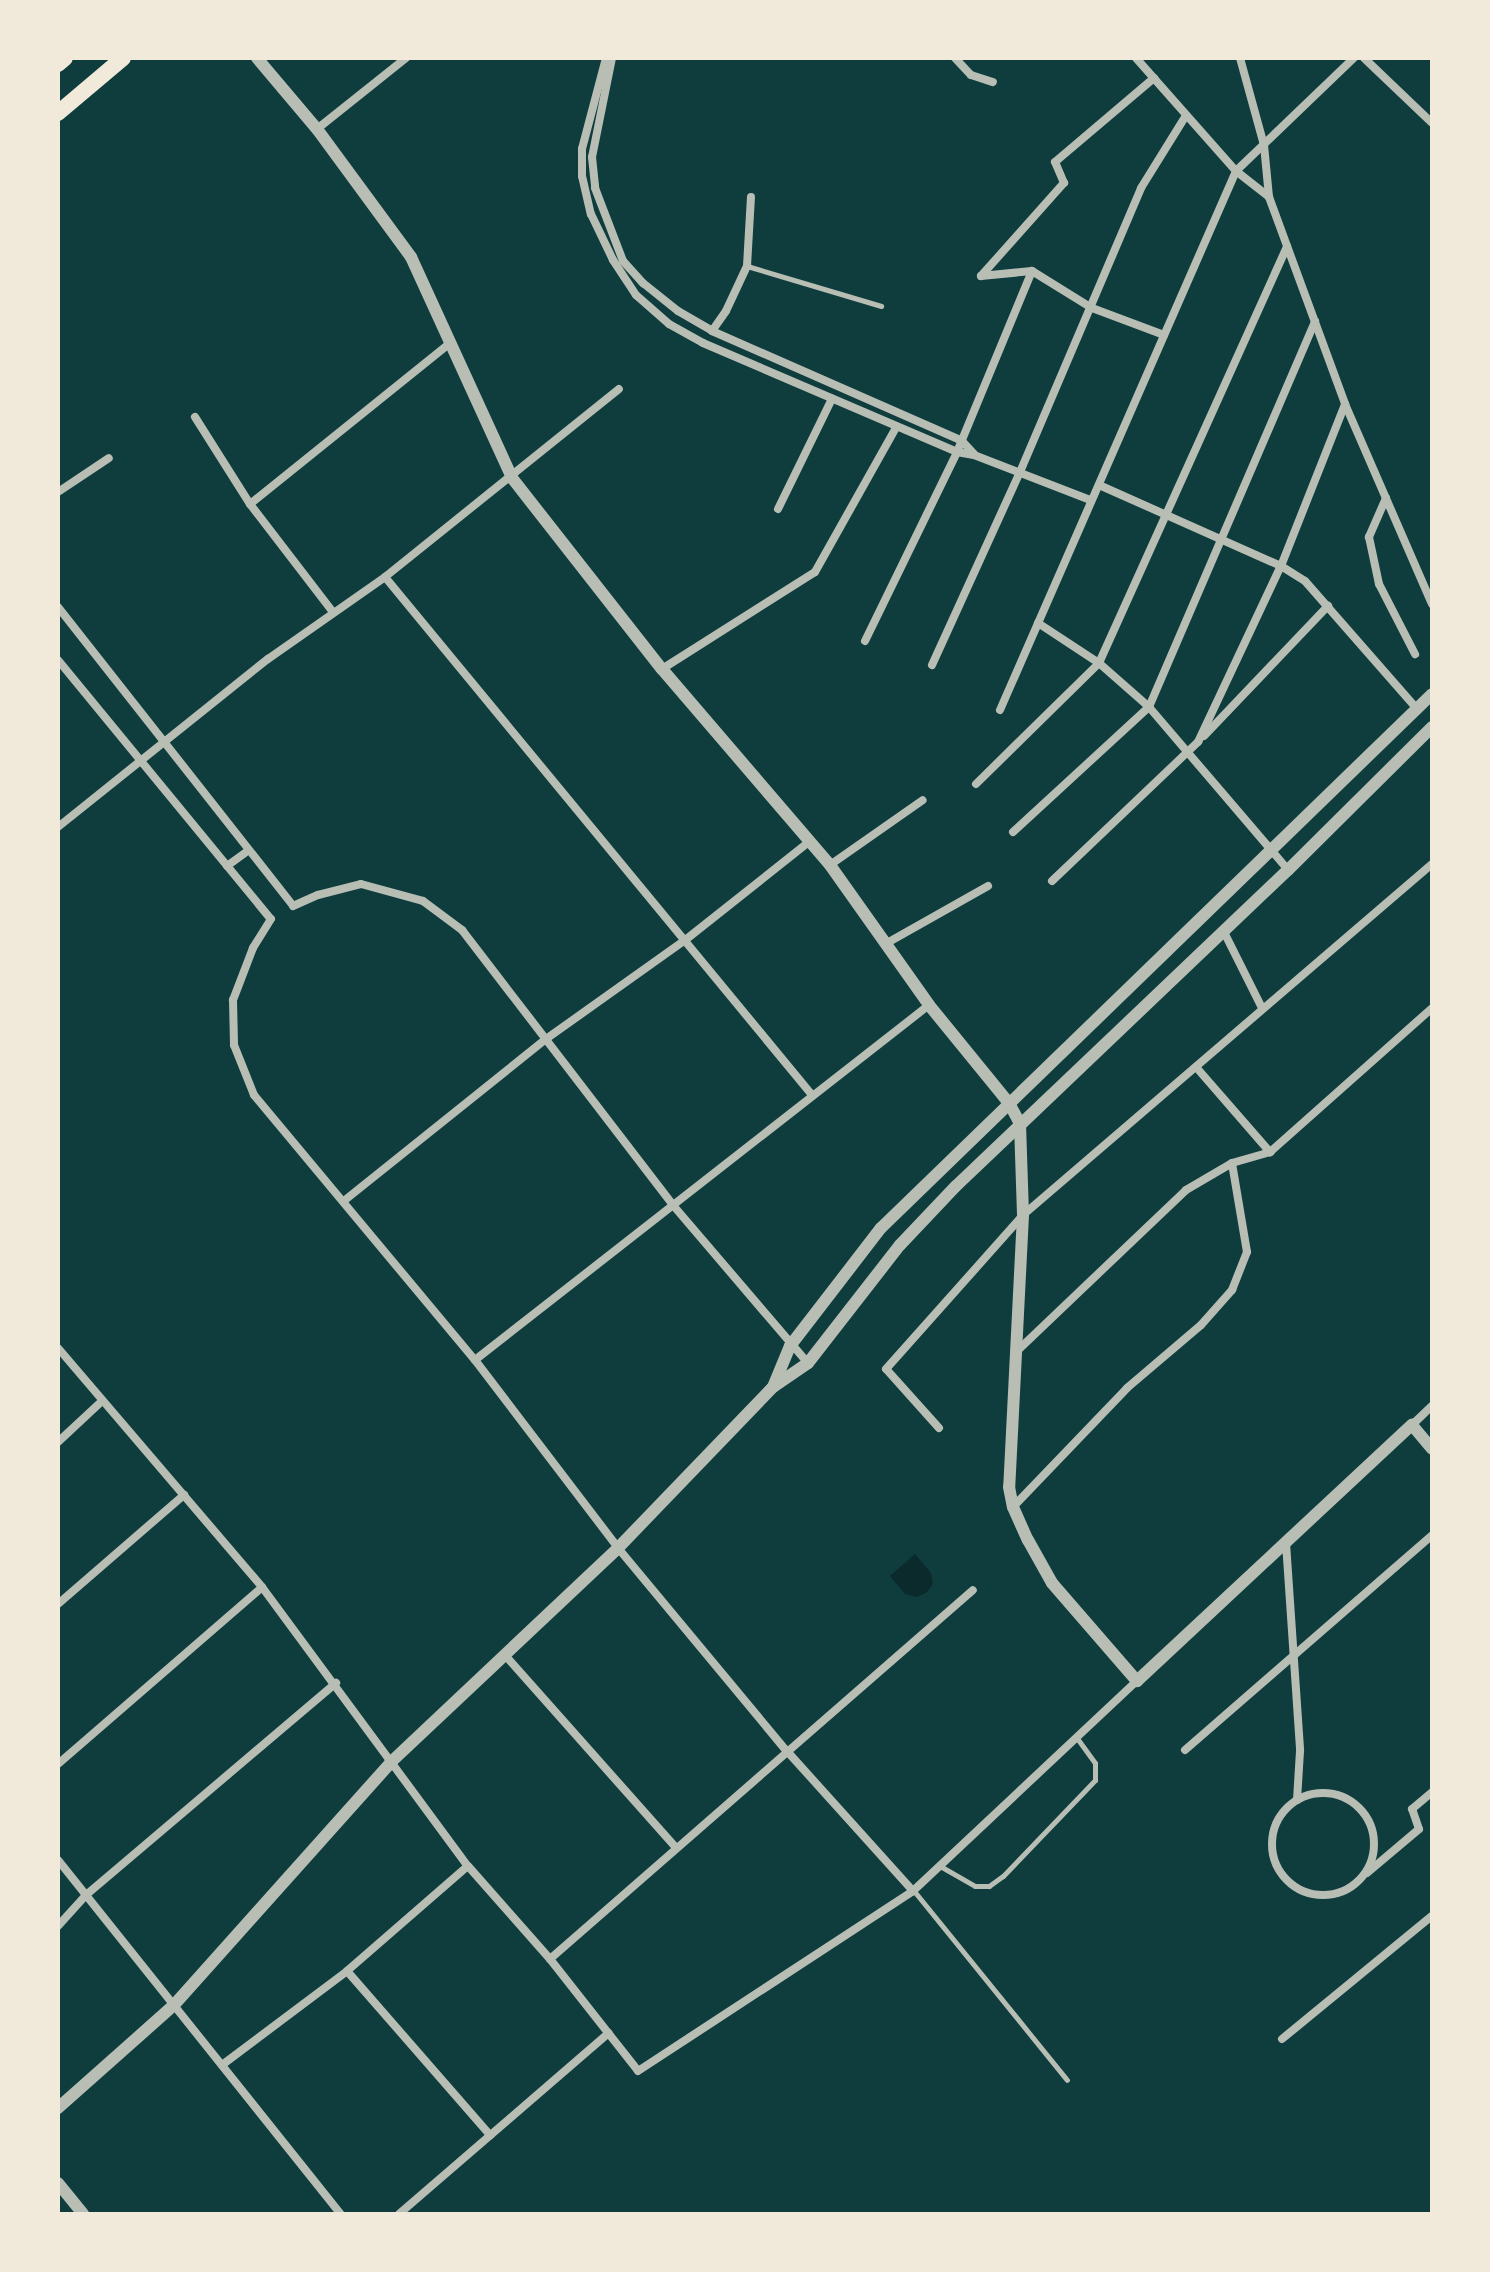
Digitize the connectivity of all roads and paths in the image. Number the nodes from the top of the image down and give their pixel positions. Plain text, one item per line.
1 (65, 58) edge
2 (123, 58) edge
3 (257, 58) edge
4 (406, 58) edge
5 (610, 58) edge
6 (955, 58) edge
7 (1136, 58) edge
8 (1240, 58) edge
9 (1354, 58) edge
10 (1364, 58) edge
11 (58, 64) edge
12 (1154, 78) junction
13 (993, 82) dead end
14 (58, 113) edge
15 (1185, 117) junction
16 (1432, 123) edge
17 (317, 129) junction
18 (1264, 145) junction
19 (1236, 171) junction
20 (751, 197) dead end
21 (1269, 197) junction
22 (1287, 247) junction
23 (747, 266) junction
24 (1032, 271) junction
25 (881, 306) dead end
26 (1092, 308) junction
27 (1315, 321) junction
28 (712, 331) junction
29 (1164, 335) junction
30 (450, 343) junction
31 (619, 389) dead end
32 (832, 399) junction
33 (1345, 404) junction
34 (195, 417) dead end
35 (897, 426) junction
36 (962, 441) junction
37 (957, 452) junction
38 (974, 455) junction
39 (109, 458) dead end
40 (1020, 472) junction
41 (512, 478) junction
42 (1099, 485) junction
43 (58, 492) edge
44 (1386, 498) junction
45 (1090, 500) junction
46 (250, 504) junction
47 (778, 509) dead end
48 (1166, 515) junction
49 (1223, 541) junction
50 (1281, 566) junction
51 (385, 577) junction
52 (1432, 604) edge
53 (1328, 606) junction
54 (58, 607) edge
55 (333, 612) junction
56 (1038, 623) junction
57 (865, 641) dead end
58 (1415, 654) dead end
59 (58, 660) edge
60 (1099, 663) junction
61 (932, 665) dead end
62 (662, 669) junction
63 (1432, 694) edge
64 (1149, 707) junction
65 (1000, 710) dead end
66 (1418, 710) junction
67 (1432, 727) edge
68 (163, 741) junction
69 (1198, 742) junction
70 (1190, 751) junction
71 (138, 761) junction
72 (976, 784) dead end
73 (923, 800) dead end
74 (58, 827) edge
75 (1013, 832) dead end
76 (809, 842) junction
77 (249, 850) junction
78 (1272, 850) junction
79 (1432, 864) edge
80 (830, 865) junction
81 (227, 866) junction
82 (1288, 870) junction
83 (1052, 881) dead end
84 (988, 886) dead end
85 (1224, 932) junction
86 (684, 941) junction
87 (887, 943) junction
88 (929, 1005) junction
89 (1262, 1008) junction
90 (1432, 1008) edge
91 (546, 1039) junction
92 (1196, 1067) junction
93 (812, 1095) junction
94 (1009, 1103) junction
95 (1020, 1124) junction
96 (1270, 1152) junction
97 (1232, 1163) junction
98 (345, 1200) junction
99 (672, 1204) junction
100 (1023, 1215) junction
101 (790, 1346) junction
102 (58, 1348) edge
103 (1016, 1351) junction
104 (475, 1360) junction
105 (808, 1363) junction
106 (773, 1387) junction
107 (1432, 1398) edge
108 (102, 1401) junction
109 (1432, 1407) edge
110 (1412, 1425) junction
111 (939, 1428) dead end
112 (58, 1442) edge
113 (1432, 1449) edge
114 (184, 1495) junction
115 (1013, 1507) junction
116 (1432, 1535) edge
117 (1286, 1542) junction
118 (618, 1548) junction
119 (262, 1587) junction
120 (973, 1590) dead end
121 (58, 1604) edge
122 (503, 1654) junction
123 (1292, 1657) junction
124 (1137, 1681) junction
125 (336, 1683) junction
126 (1078, 1740) junction
127 (786, 1750) junction
128 (1185, 1750) dead end
129 (390, 1763) junction
130 (58, 1764) edge
131 (1432, 1792) edge
132 (1297, 1800) junction
133 (676, 1848) junction
134 (58, 1860) edge
135 (468, 1866) junction
136 (940, 1866) junction
137 (1363, 1876) junction
138 (913, 1891) junction
139 (86, 1895) junction
140 (1432, 1916) edge
141 (58, 1926) edge
142 (550, 1959) junction
143 (347, 1971) junction
144 (174, 2005) junction
145 (609, 2033) junction
146 (1282, 2039) dead end
147 (222, 2065) junction
148 (1067, 2080) dead end
149 (58, 2108) edge
150 (490, 2135) junction
151 (58, 2183) edge
152 (85, 2213) edge
153 (341, 2214) edge
154 (399, 2214) edge

1 - 11 main road
2 - 14 main road
3 - 17 street
4 - 17 street
5 - 28 street
5 - 32 street
6 - 13 street
7 - 12 street
8 - 18 street
9 - 18 street
10 - 16 street
12 - 15 street
12 - 24 street
15 - 19 street
15 - 26 street
17 - 30 street
18 - 19 street
18 - 21 street
19 - 21 street
19 - 29 street
20 - 23 street
21 - 22 street
22 - 27 street
22 - 48 street
23 - 25 lane
23 - 28 street
24 - 26 street
24 - 36 street
26 - 29 street
26 - 40 street
27 - 33 street
27 - 49 street
28 - 36 street
29 - 42 street
30 - 41 street
30 - 46 street
31 - 41 street
32 - 35 street
32 - 47 street
33 - 44 street
33 - 50 street
34 - 46 street
35 - 37 street
35 - 62 street
36 - 37 street
36 - 38 street
37 - 38 street
37 - 57 street
38 - 40 street
39 - 43 street
40 - 45 street
40 - 61 street
41 - 51 street
41 - 62 street
42 - 45 street
42 - 48 street
44 - 52 street
44 - 58 street
45 - 56 street
46 - 55 street
48 - 49 street
48 - 60 street
49 - 50 street
49 - 64 street
50 - 53 street
50 - 69 street
51 - 55 street
51 - 86 street
53 - 66 street
53 - 69 street
54 - 68 street
55 - 68 street
56 - 60 street
56 - 65 street
59 - 71 street
60 - 64 street
60 - 72 street
62 - 76 street
63 - 66 street
64 - 70 street
64 - 75 street
66 - 78 street
67 - 82 street
68 - 71 street
68 - 77 street
69 - 70 street
70 - 78 street
70 - 83 street
71 - 74 street
71 - 81 street
73 - 80 street
76 - 80 street
76 - 86 street
77 - 81 street
77 - 91 street
78 - 82 street
78 - 94 street
79 - 89 street
80 - 87 street
81 - 98 street
82 - 85 street
84 - 87 street
85 - 89 street
85 - 95 street
86 - 91 street
86 - 93 street
87 - 88 street
88 - 93 street
88 - 94 street
89 - 92 street
90 - 96 street
91 - 98 street
91 - 99 street
92 - 96 street
92 - 100 street
93 - 99 street
94 - 95 street
94 - 101 street
95 - 100 street
95 - 105 street
96 - 97 street
97 - 103 street
97 - 115 street
98 - 104 street
99 - 101 street
99 - 104 street
100 - 103 street
100 - 111 street
101 - 105 street
101 - 106 street
102 - 108 street
103 - 115 street
104 - 118 street
105 - 106 street
106 - 118 street
107 - 109 street
108 - 112 street
108 - 114 street
109 - 110 street
110 - 113 street
110 - 117 street
114 - 119 street
114 - 121 street
115 - 124 street
116 - 123 street
117 - 123 street
117 - 124 street
118 - 122 street
118 - 127 street
119 - 125 street
119 - 130 street
120 - 127 street
122 - 129 street
122 - 133 street
123 - 128 street
123 - 132 street
124 - 126 street
125 - 129 street
125 - 139 street
126 - 136 street
126 - 136 lane
127 - 133 street
127 - 138 street
129 - 135 street
129 - 144 street
131 - 137 street
132 - 137 street
132 - 137 street
133 - 142 street
134 - 139 street
135 - 142 street
135 - 143 street
136 - 138 street
138 - 145 street
138 - 148 lane
139 - 141 street
139 - 144 street
140 - 146 street
142 - 145 street
143 - 147 street
143 - 150 street
144 - 147 street
144 - 149 street
145 - 150 street
147 - 153 street
150 - 154 street
151 - 152 street

